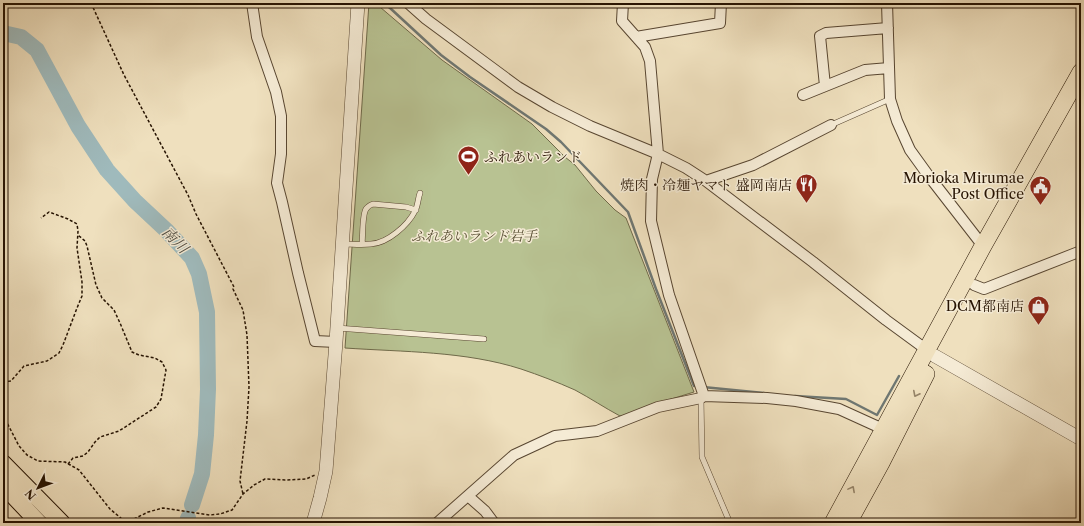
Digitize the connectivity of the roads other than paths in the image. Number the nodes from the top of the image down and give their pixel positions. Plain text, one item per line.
1 (252, 3) edge
2 (358, 3) edge
3 (408, 3) edge
4 (623, 3) edge
5 (721, 3) edge
6 (887, 3) edge
7 (888, 28) junction
8 (636, 37) junction
9 (889, 68) junction
10 (1081, 72) edge
11 (825, 86) junction
12 (1081, 89) edge
13 (803, 95) dead end
14 (890, 99) junction
15 (831, 125) joint
16 (658, 154) junction
17 (706, 181) junction
18 (420, 193) dead end
19 (416, 210) junction
20 (342, 244) junction
21 (362, 244) junction
22 (983, 246) junction
23 (1081, 251) edge
24 (974, 285) junction
25 (336, 328) junction
26 (484, 339) dead end
27 (336, 342) junction
28 (931, 353) junction
29 (702, 395) junction
30 (883, 430) junction
31 (1081, 439) edge
32 (3, 463) edge
33 (3, 485) edge
34 (468, 496) junction
35 (39, 523) edge
36 (62, 523) edge
37 (313, 523) edge
38 (437, 523) edge
39 (494, 523) edge
40 (730, 523) edge
41 (833, 523) edge
42 (848, 523) edge

1 - 27 street
2 - 20 street
3 - 16 street
4 - 8 street
5 - 8 street
6 - 7 street
7 - 9 street
7 - 11 street
8 - 16 street
9 - 11 street
9 - 14 street
10 - 22 highway
11 - 13 street
12 - 24 highway
14 - 15 lane
14 - 22 street
15 - 17 street
16 - 17 street
16 - 29 street
17 - 28 street
18 - 19 lane
19 - 21 lane
19 - 21 lane
20 - 21 lane
20 - 25 street
22 - 28 highway
23 - 24 street
24 - 28 highway
25 - 26 lane
25 - 27 street
27 - 37 street
28 - 30 highway
28 - 31 street
28 -> 42 highway
29 - 30 street
29 - 34 street
29 - 40 lane
41 -> 30 highway
32 - 36 main road
33 - 35 main road
34 - 38 street
34 - 39 street

